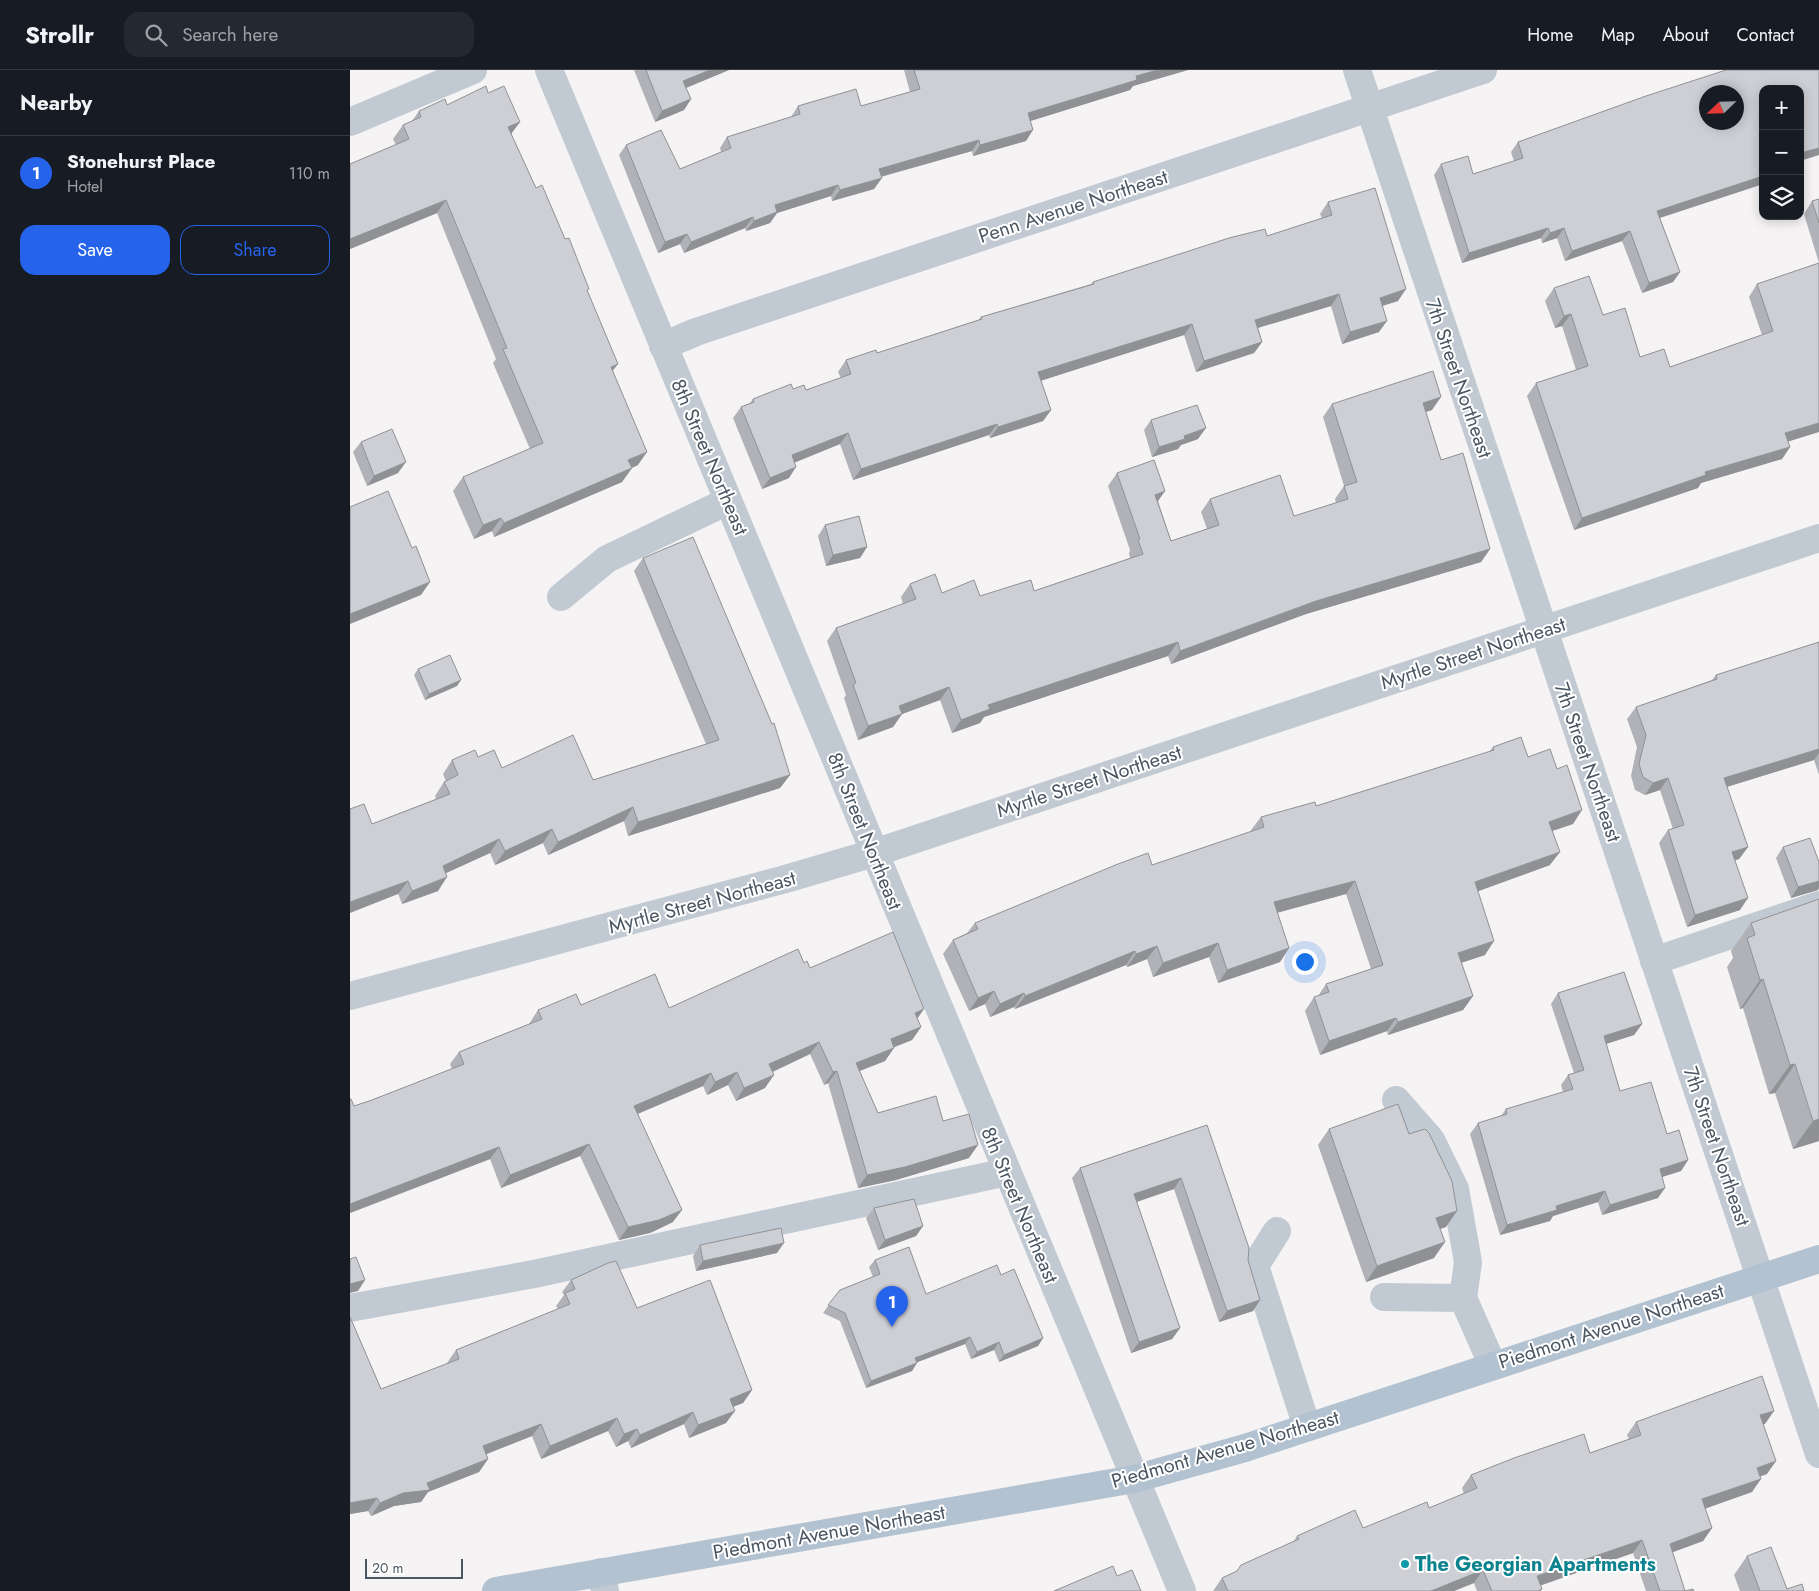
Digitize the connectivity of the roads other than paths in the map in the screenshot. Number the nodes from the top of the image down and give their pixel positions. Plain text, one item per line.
1 (473, 70) edge
2 (549, 70) edge
3 (1356, 70) edge
4 (1483, 70) edge
5 (1369, 108) junction
6 (350, 122) edge
7 (663, 346) junction
8 (728, 501) junction
9 (1819, 538) edge
10 (561, 597) dead end
11 (1544, 629) junction
12 (874, 852) junction
13 (1819, 905) edge
14 (1654, 961) junction
15 (350, 996) edge
16 (1396, 1100) dead end
17 (1007, 1172) junction
18 (1277, 1231) dead end
19 (1819, 1258) edge
20 (1760, 1277) junction
21 (1384, 1297) dead end
22 (1463, 1298) junction
23 (350, 1308) edge
24 (1493, 1366) junction
25 (1307, 1427) junction
26 (1819, 1454) edge
27 (1134, 1479) junction
28 (603, 1582) edge
29 (496, 1591) edge
30 (1182, 1591) edge

1 - 6 street
2 - 7 street, 8th Street Northeast
3 - 5 street, 7th Street Northeast
4 - 5 street, Penn Avenue Northeast
5 - 7 street, Penn Avenue Northeast
5 - 11 street, 7th Street Northeast
7 - 8 street, 8th Street Northeast
8 - 10 street
8 - 12 street, 8th Street Northeast
9 - 11 street, Myrtle Street Northeast
11 - 12 street, Myrtle Street Northeast
11 - 14 street, 7th Street Northeast
12 - 15 street, Myrtle Street Northeast
12 - 17 street, 8th Street Northeast
13 - 14 street
14 - 20 street, 7th Street Northeast
16 - 22 street
17 - 23 street
17 - 27 street, 8th Street Northeast
18 - 25 street
19 - 20 main road, Piedmont Avenue Northeast
20 - 24 main road, Piedmont Avenue Northeast
20 - 26 street, 7th Street Northeast
21 - 22 street
22 - 24 street
24 - 25 main road, Piedmont Avenue Northeast
25 - 27 main road, Piedmont Avenue Northeast
27 - 28 main road, Piedmont Avenue Northeast
27 - 30 street, 8th Street Northeast
28 - 29 main road, Piedmont Avenue Northeast

